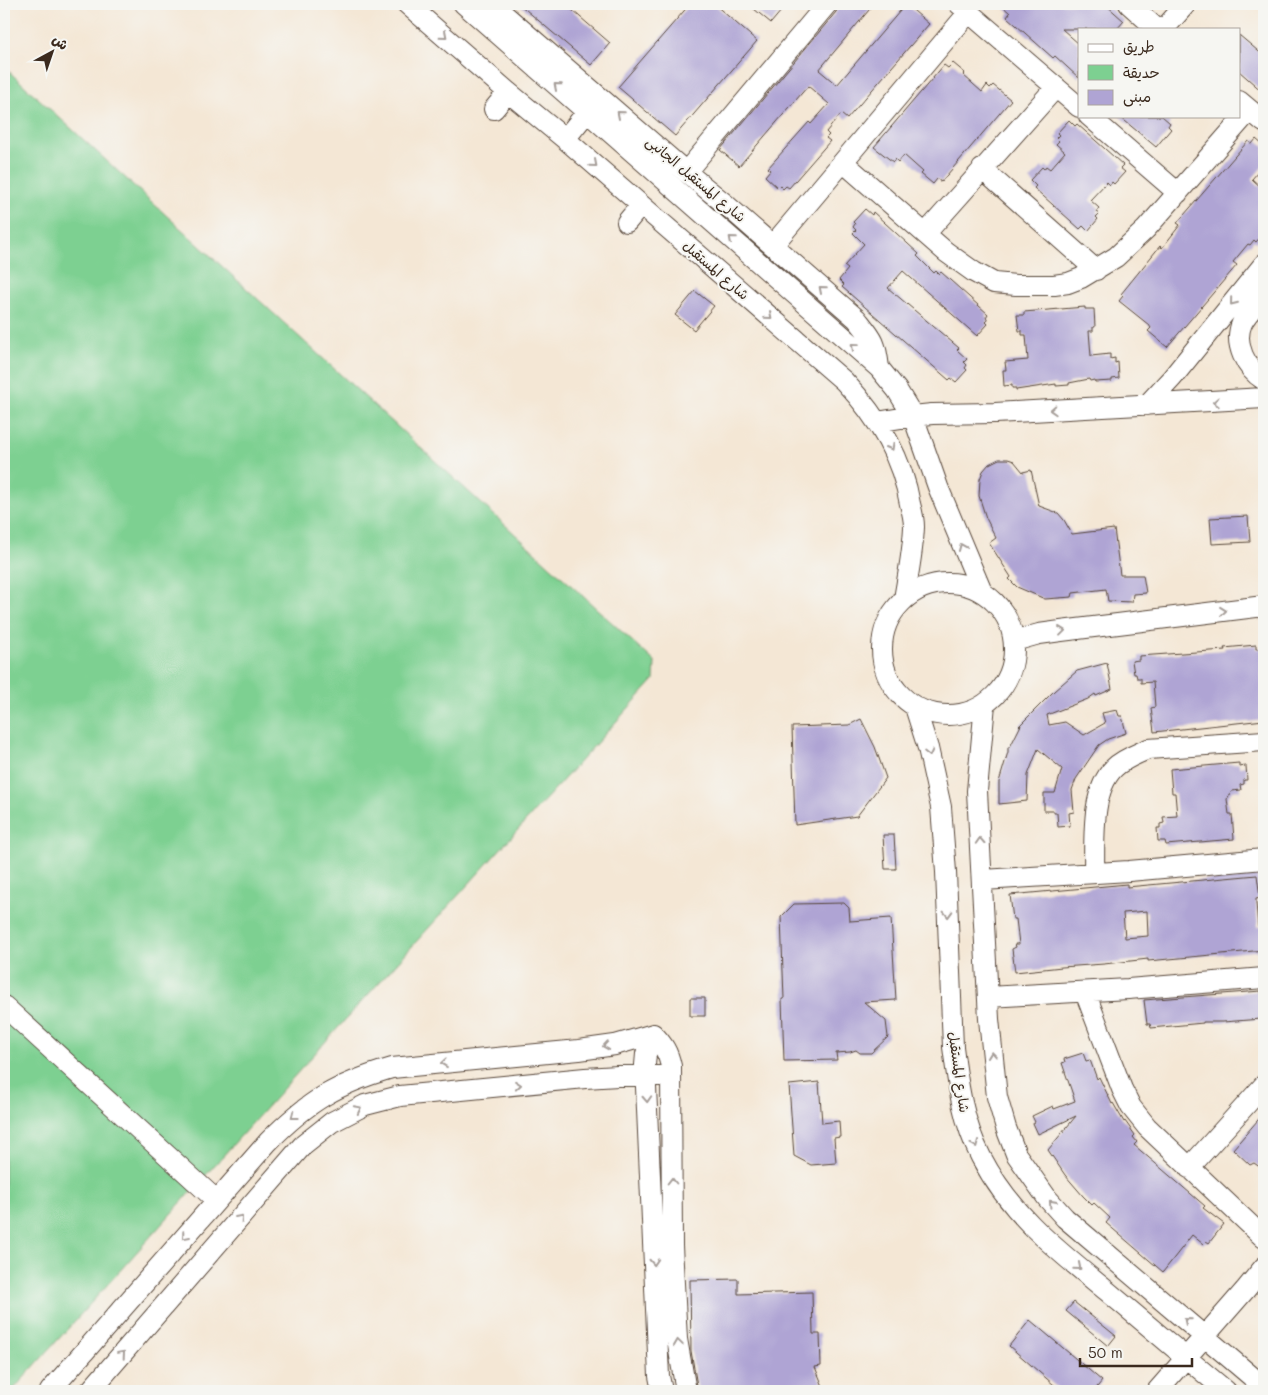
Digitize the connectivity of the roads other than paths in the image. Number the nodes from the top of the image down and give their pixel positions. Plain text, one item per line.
1 (407, 4) edge
2 (464, 4) edge
3 (492, 4) edge
4 (827, 4) edge
5 (1129, 4) edge
6 (1186, 4) edge
7 (964, 8) edge
8 (1156, 28) edge
9 (1165, 28) edge
10 (1056, 87) junction
11 (508, 92) junction
12 (1078, 107) edge
13 (494, 109) dead end
14 (1251, 111) edge
15 (587, 112) junction
16 (1091, 118) edge
17 (565, 138) junction
18 (843, 162) junction
19 (982, 169) junction
20 (686, 172) junction
21 (1178, 192) junction
22 (641, 205) junction
23 (627, 222) dead end
24 (926, 233) junction
25 (773, 246) junction
26 (1264, 264) edge
27 (1096, 270) junction
28 (1264, 296) edge
29 (879, 368) junction
30 (1264, 380) edge
31 (1264, 398) edge
32 (1147, 405) junction
33 (913, 416) junction
34 (877, 422) junction
35 (982, 592) junction
36 (904, 599) junction
37 (1264, 606) edge
38 (1014, 641) junction
39 (985, 704) junction
40 (915, 707) junction
41 (1264, 741) edge
42 (1264, 859) edge
43 (1094, 873) junction
44 (982, 880) junction
45 (1264, 978) edge
46 (1085, 992) junction
47 (988, 997) junction
48 (4, 1006) edge
49 (653, 1034) junction
50 (646, 1076) junction
51 (672, 1076) junction
52 (1264, 1085) edge
53 (1189, 1168) junction
54 (216, 1200) junction
55 (1264, 1238) edge
56 (1264, 1267) edge
57 (1205, 1337) junction
58 (1187, 1358) junction
59 (661, 1383) edge
60 (1264, 1387) edge
61 (50, 1391) edge
62 (90, 1391) edge
63 (646, 1391) edge
64 (686, 1391) edge
65 (1157, 1391) edge
66 (1226, 1391) edge

1 -> 11 street, شارع المستقبل
15 -> 2 street
20 -> 3 street, شارع المستقبل الجانبى
4 - 20 street
5 - 8 street
6 - 9 street
7 - 10 street
7 - 18 street
10 - 12 street
10 - 19 street
11 - 13 street
11 - 17 street, شارع المستقبل
14 - 21 street
15 - 17 street
29 -> 15 street
16 - 21 street
17 -> 22 street, شارع المستقبل
18 - 24 street
18 - 25 street
19 - 24 street
19 - 27 street
20 - 25 street, شارع المستقبل الجانبى
21 - 27 street
22 - 23 street
22 -> 34 street, شارع المستقبل
24 - 27 street
29 -> 25 street, شارع المستقبل الجانبى
26 -> 32 street
28 - 30 street
29 - 33 street
31 -> 32 street
32 -> 33 street
33 - 34 street
35 -> 33 street
34 -> 36 street, شارع المستقبل
35 - 36 street
35 - 38 street
36 - 40 street
38 -> 37 street
38 - 39 street
39 - 40 street
44 -> 39 street
40 -> 58 street, شارع المستقبل
41 - 43 street
42 - 43 street
43 - 44 street
44 - 47 street
45 - 46 street
46 - 47 street
46 - 53 street
57 -> 47 street
48 - 54 street
49 - 50 street
49 - 51 street
49 -> 54 street
50 - 51 street
50 -> 59 street
62 -> 50 street
64 -> 51 street
52 - 53 street
53 - 55 street
54 -> 61 street
56 - 57 street
57 - 58 street
57 - 60 street
58 - 65 street
58 - 66 street, شارع المستقبل
59 - 63 street

